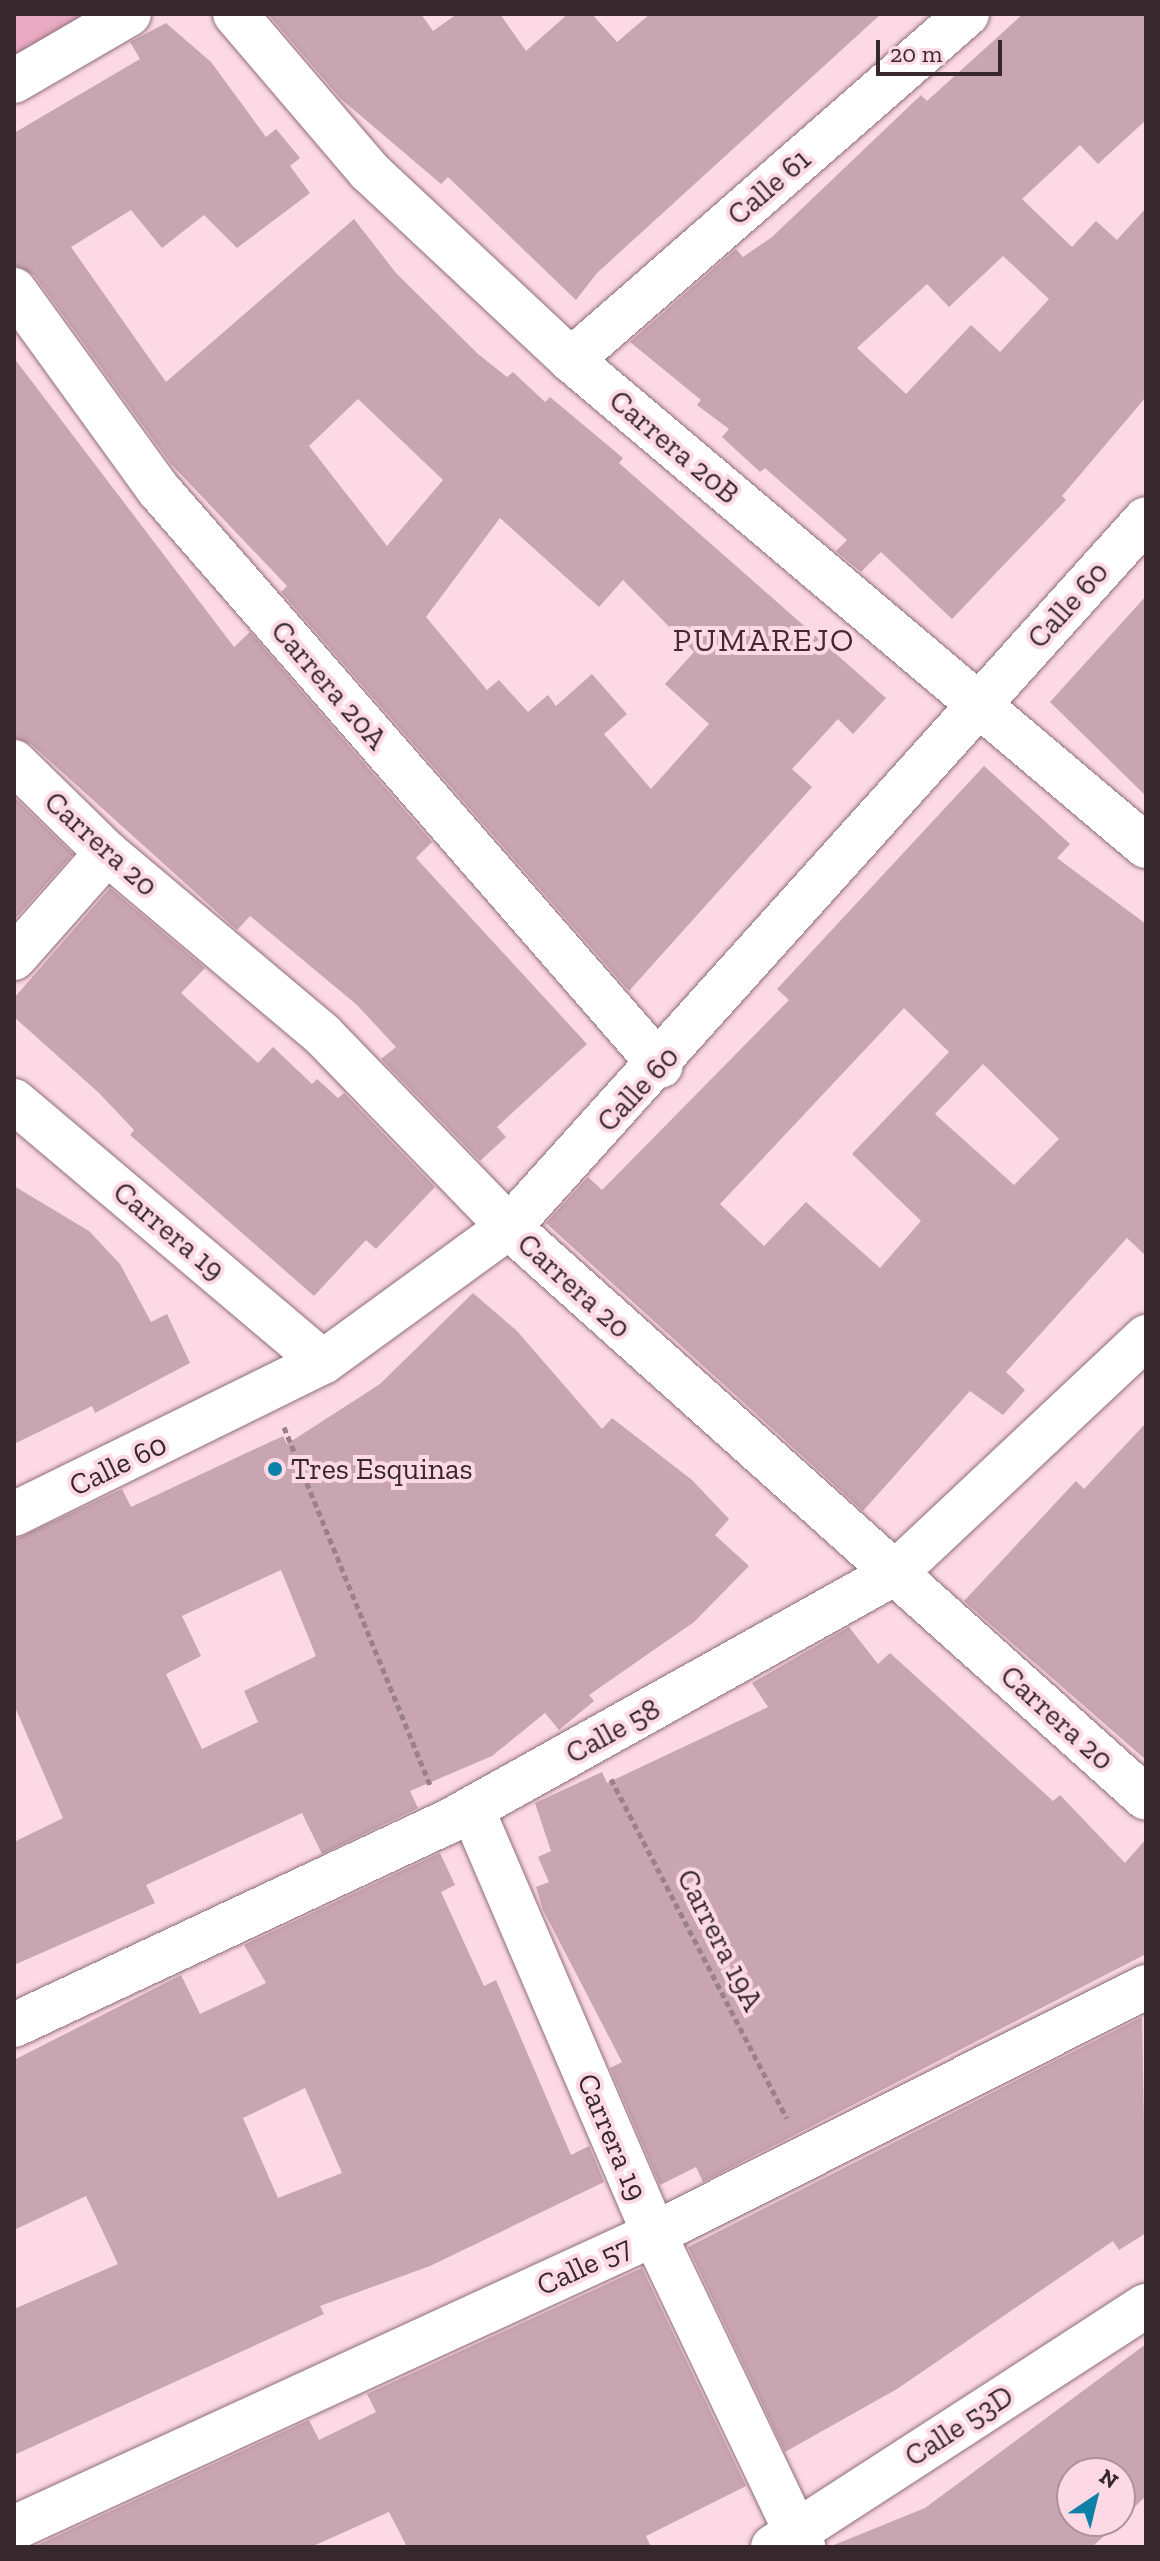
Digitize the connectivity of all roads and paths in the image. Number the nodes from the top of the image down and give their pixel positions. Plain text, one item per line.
1 (129, 14) edge
2 (235, 14) edge
3 (967, 14) edge
4 (14, 81) edge
5 (14, 290) edge
6 (571, 360) junction
7 (1146, 519) edge
8 (977, 705) junction
9 (14, 762) edge
10 (1146, 846) edge
11 (107, 853) junction
12 (14, 958) edge
13 (661, 1066) junction
14 (14, 1101) edge
15 (509, 1227) junction
16 (1146, 1337) edge
17 (323, 1362) junction
18 (269, 1392) junction
19 (14, 1514) edge
20 (895, 1573) junction
21 (592, 1742) junction
22 (1146, 1798) edge
23 (459, 1816) junction
24 (1146, 1987) edge
25 (14, 2025) edge
26 (808, 2158) junction
27 (654, 2234) junction
28 (1146, 2306) edge
29 (14, 2528) edge
30 (791, 2542) edge

1 - 4 street
2 - 6 street, Carrera 20B
3 - 6 street, Calle 61
5 - 13 street, Carrera 20A
6 - 8 street, Carrera 20B
7 - 8 street, Calle 60
8 - 10 street, Carrera 20B
8 - 13 street, Calle 60
9 - 11 street, Carrera 20
11 - 12 street
11 - 15 street, Carrera 20
13 - 15 street, Calle 60
14 - 17 street, Carrera 19
15 - 17 street, Calle 60
15 - 20 street, Carrera 20
16 - 20 street, Calle 58
17 - 18 street, Calle 60
18 - 19 street, Calle 60
18 - 23 path
20 - 21 street, Calle 58
20 - 22 street, Carrera 20
21 - 23 street, Calle 58
21 - 26 path, Carrera 19A
23 - 25 street, Calle 58
23 - 27 street, Carrera 19
24 - 26 street, Calle 57
26 - 27 street, Calle 57
27 - 29 street, Calle 57
27 - 30 street, Carrera 19
28 - 30 street, Calle 53D

